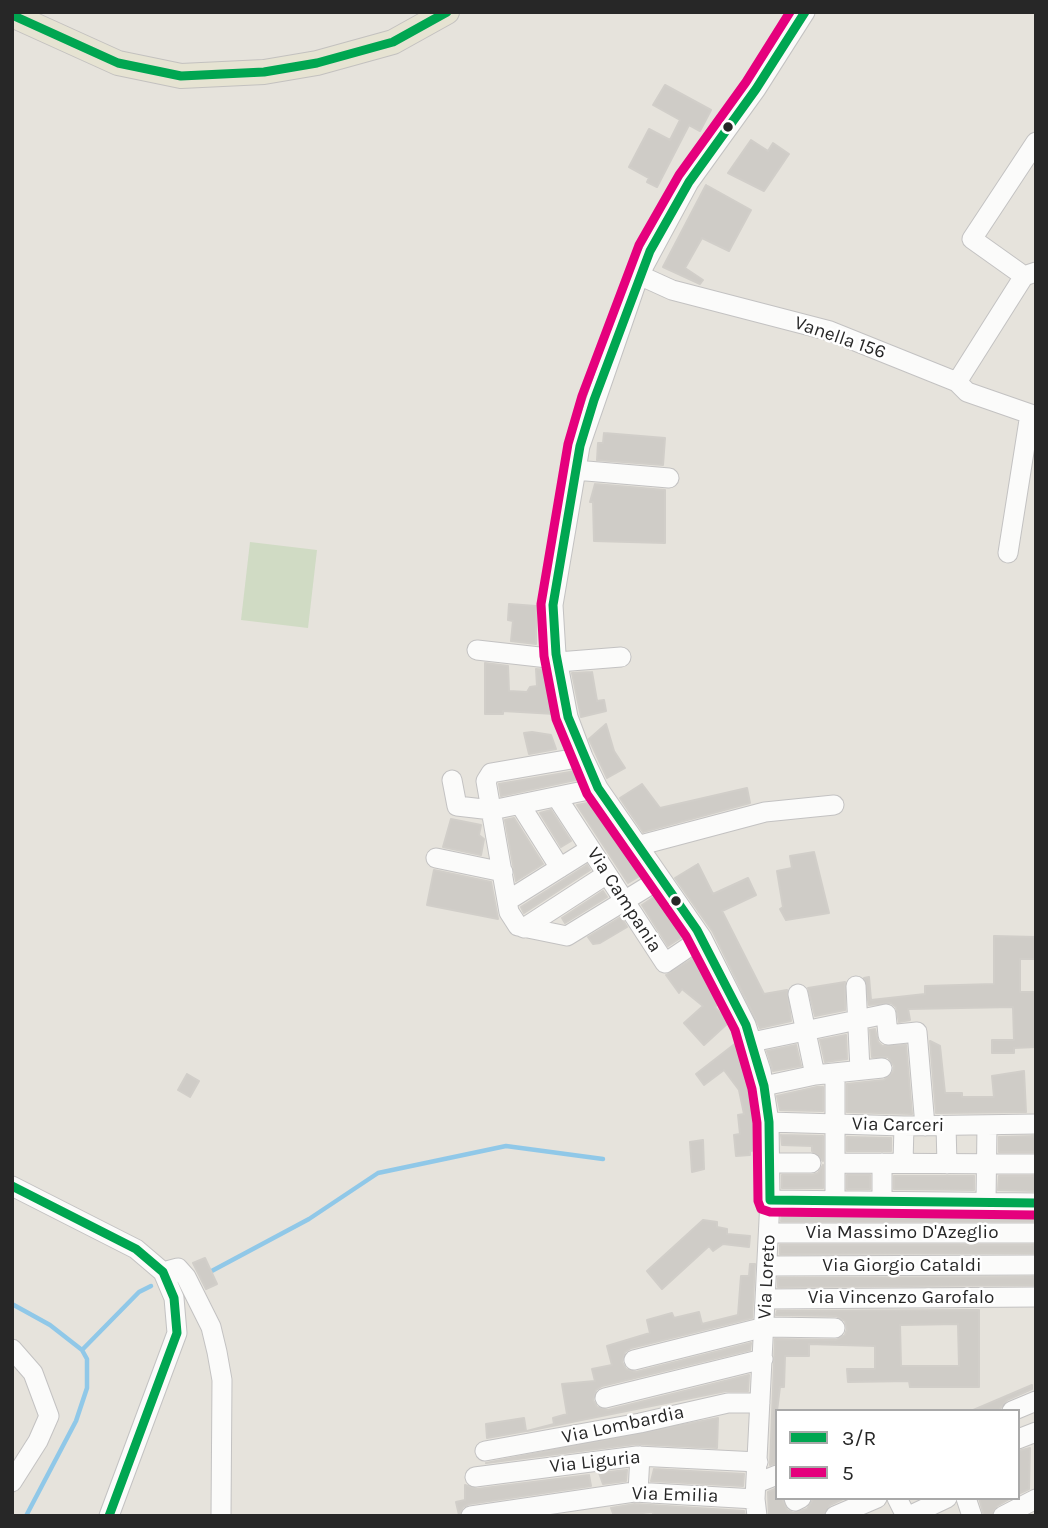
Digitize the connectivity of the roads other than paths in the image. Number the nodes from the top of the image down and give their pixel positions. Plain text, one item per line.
1 (447, 12) edge
2 (805, 12) edge
3 (12, 15) edge
4 (1036, 142) edge
5 (1030, 274) edge
6 (639, 275) junction
7 (957, 382) junction
8 (1033, 415) edge
9 (575, 470) junction
10 (669, 478) dead end
11 (1008, 553) dead end
12 (477, 650) dead end
13 (621, 657) dead end
14 (558, 660) junction
15 (583, 757) junction
16 (452, 780) dead end
17 (598, 788) junction
18 (558, 799) junction
19 (834, 805) dead end
20 (521, 806) junction
21 (492, 810) junction
22 (637, 846) junction
23 (590, 849) junction
24 (436, 858) dead end
25 (560, 868) junction
26 (503, 872) junction
27 (607, 874) junction
28 (660, 878) junction
29 (508, 901) junction
30 (624, 901) junction
31 (524, 928) junction
32 (702, 938) junction
33 (856, 986) dead end
34 (798, 993) dead end
35 (858, 1020) junction
36 (804, 1031) junction
37 (752, 1041) junction
38 (882, 1068) dead end
39 (860, 1070) junction
40 (835, 1073) junction
41 (815, 1075) junction
42 (764, 1086) junction
43 (769, 1122) junction
44 (835, 1124) junction
45 (1031, 1124) edge
46 (987, 1125) junction
47 (904, 1126) junction
48 (925, 1126) junction
49 (946, 1126) junction
50 (770, 1163) junction
51 (811, 1163) dead end
52 (835, 1163) junction
53 (882, 1163) junction
54 (903, 1163) junction
55 (986, 1163) junction
56 (947, 1164) junction
57 (1036, 1164) edge
58 (12, 1186) edge
59 (770, 1200) junction
60 (835, 1201) junction
61 (882, 1201) junction
62 (986, 1202) junction
63 (1036, 1203) edge
64 (769, 1233) junction
65 (1036, 1233) edge
66 (1036, 1265) edge
67 (768, 1266) junction
68 (163, 1272) junction
69 (1036, 1297) edge
70 (767, 1299) junction
71 (765, 1327) junction
72 (835, 1328) dead end
73 (12, 1349) edge
74 (763, 1359) junction
75 (634, 1360) dead end
76 (605, 1398) dead end
77 (1036, 1401) edge
78 (760, 1403) junction
79 (1017, 1409) edge
80 (640, 1423) junction
81 (765, 1450) edge
82 (485, 1451) dead end
83 (638, 1456) junction
84 (475, 1477) dead end
85 (775, 1477) edge
86 (12, 1482) edge
87 (638, 1492) junction
88 (756, 1499) edge
89 (1036, 1499) edge
90 (872, 1500) edge
91 (898, 1500) edge
92 (943, 1500) edge
93 (109, 1516) edge
94 (220, 1516) edge
95 (471, 1516) edge
96 (835, 1516) edge
97 (907, 1516) edge
98 (1003, 1516) edge

1 - 3 main road
2 - 6 street, Via Loreto
4 - 5 street
5 - 7 street
6 - 7 street, Vanella 156
6 - 9 street, Via Loreto
7 - 8 street, Vanella 156
8 - 11 street
9 - 10 street
9 - 14 street, Via Loreto
12 - 14 street
13 - 14 street
14 - 15 street, Via Loreto
15 - 17 street, Via Loreto
15 - 21 street
16 - 21 street
17 - 18 street
17 - 22 street, Via Loreto
18 - 20 street
18 - 23 street, Via Campania
19 - 22 street
20 - 21 street
20 - 25 street
21 - 26 street
22 - 28 street, Via Loreto
23 - 25 street
23 - 27 street, Via Campania
24 - 26 street
25 - 29 street
26 - 29 street
27 - 30 street, Via Campania
27 - 31 street
28 - 30 street
28 - 32 street, Via Loreto
29 - 31 street
30 - 31 street
30 - 32 street, Via Campania
32 - 37 street, Via Loreto
33 - 35 street
34 - 36 street
35 - 36 street
35 - 39 street
35 - 48 street
36 - 37 street
36 - 41 street
37 - 42 street, Via Loreto
38 - 39 street
39 - 40 street
40 - 41 street
40 - 44 street
41 - 42 street
42 - 43 street, Via Loreto
43 - 44 street, Via Carceri
43 - 50 street, Via Loreto
44 - 47 street, Via Carceri
44 - 52 street
45 - 46 street, Via Carceri
46 - 49 street, Via Carceri
46 - 55 street
47 - 48 street, Via Carceri
47 - 54 street
48 - 49 street, Via Carceri
49 - 56 street
50 - 51 street
50 - 59 street, Via Loreto
52 - 53 street
52 - 60 street
53 - 54 street
53 - 61 street
54 - 56 street
55 - 56 street
55 - 57 street
55 - 62 street
58 - 68 street
59 - 60 street
59 - 64 street, Via Loreto
60 - 61 street
61 - 62 street
62 - 63 street
64 - 65 street, Via Massimo D'Azeglio
64 - 67 street, Via Loreto
66 - 67 street, Via Giorgio Cataldi
67 - 70 street, Via Loreto
68 - 93 street
68 - 94 street
69 - 70 street, Via Vincenzo Garofalo
70 - 71 street, Via Loreto
71 - 72 street
71 - 74 street, Via Loreto
71 - 75 street
73 - 86 street
74 - 76 street
74 - 78 street, Via Loreto
77 - 79 street
78 - 80 street, Via Lombardia
78 - 81 street, Via Loreto
80 - 82 street, Via Lombardia
80 - 83 street
81 - 83 street, Via Liguria
81 - 88 street, Via Loreto
83 - 84 street, Via Liguria
83 - 87 street
85 - 88 street
87 - 88 street, Via Emilia
87 - 95 street, Via Emilia
89 - 98 street
90 - 96 street
91 - 97 street
92 - 97 street

